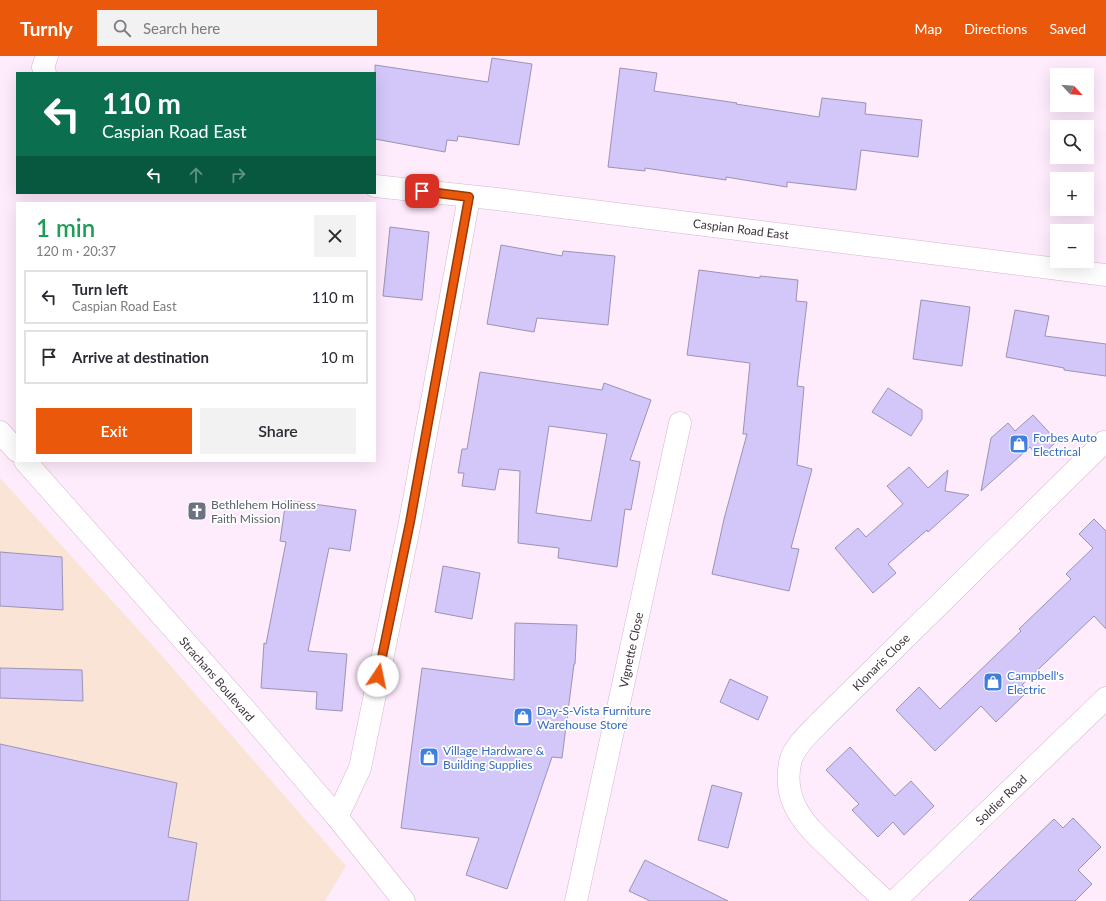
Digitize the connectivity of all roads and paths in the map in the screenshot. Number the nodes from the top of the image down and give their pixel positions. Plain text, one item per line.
1 (47, 56) edge
2 (45, 72) edge
3 (376, 186) edge
4 (469, 197) junction
5 (1106, 275) edge
6 (680, 423) dead end
7 (0, 432) edge
8 (1104, 442) dead end
9 (16, 450) edge
10 (27, 462) edge
11 (1106, 698) edge
12 (337, 816) junction
13 (404, 901) edge
14 (576, 901) edge
15 (885, 901) edge
16 (895, 901) edge

1 - 2 street
3 - 4 street, Caspian Road East
4 - 5 street, Caspian Road East
4 - 12 street
6 - 14 street, Vignette Close
7 - 9 street
8 - 15 street, Klonaris Close
10 - 12 street, Strachans Boulevard
11 - 16 street, Soldier Road
12 - 13 street, Strachans Boulevard

